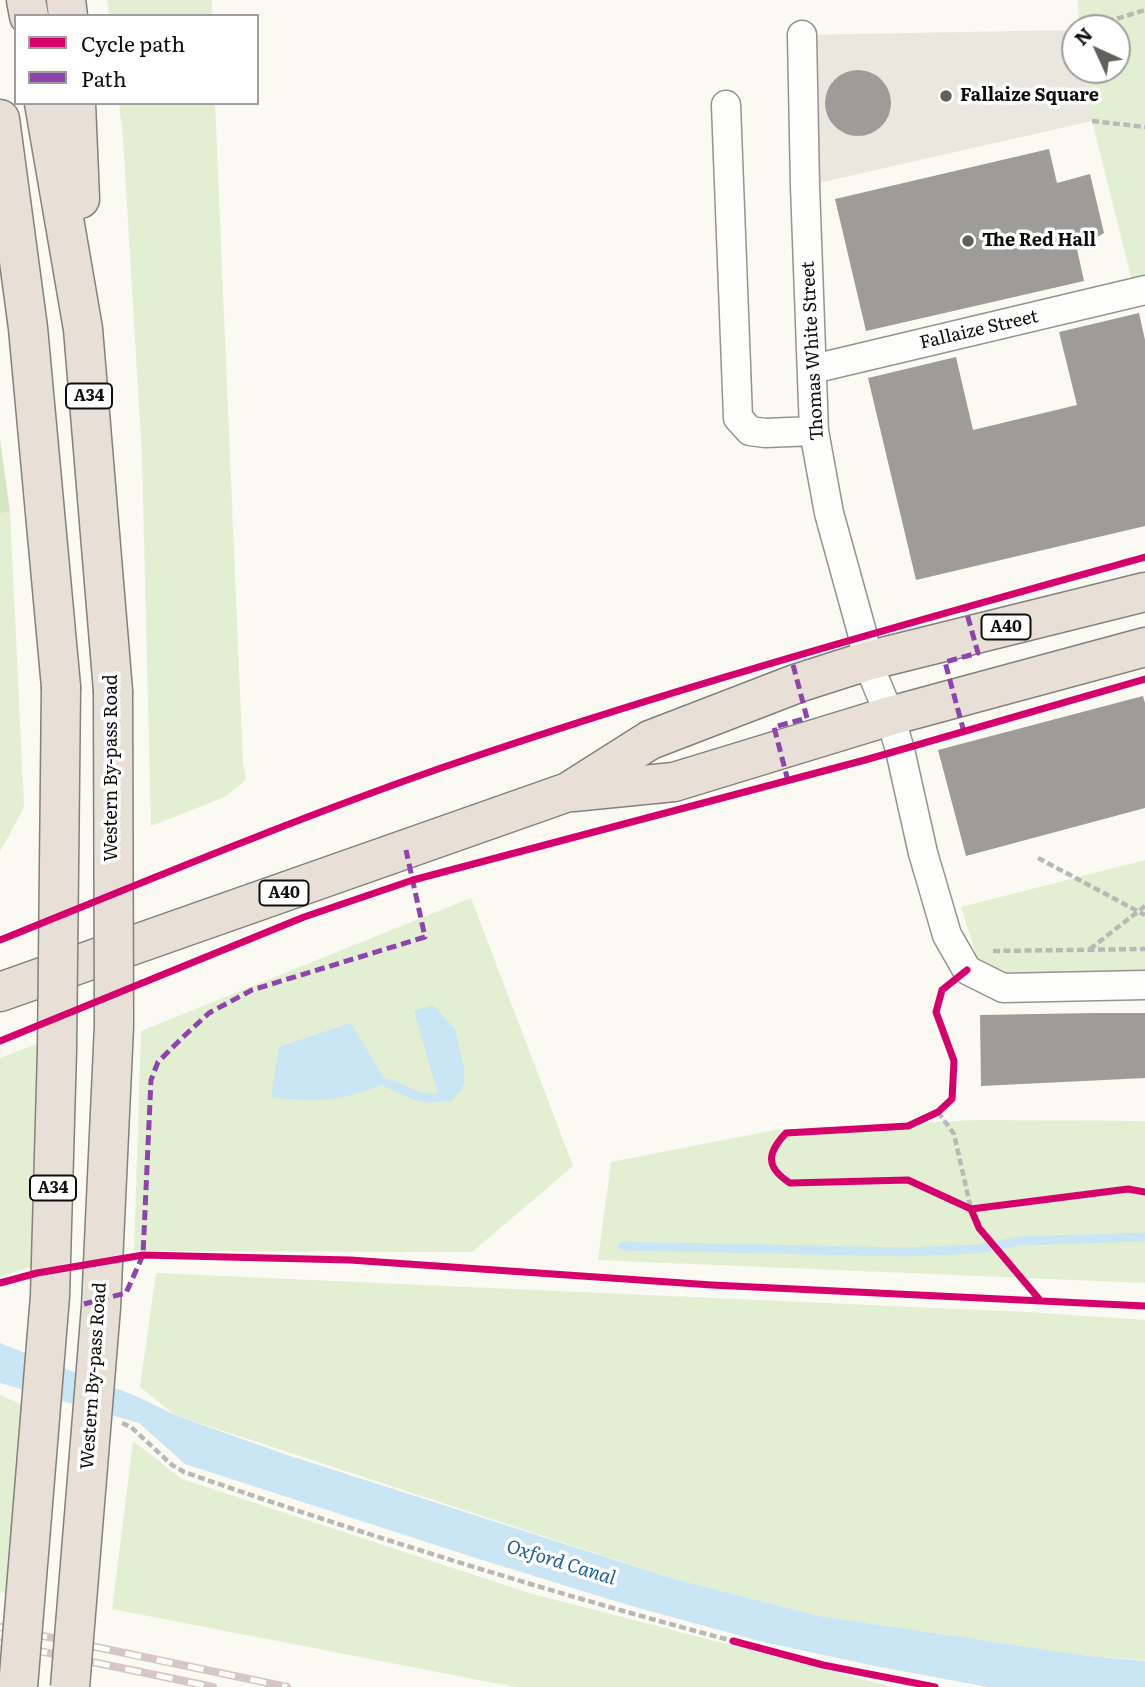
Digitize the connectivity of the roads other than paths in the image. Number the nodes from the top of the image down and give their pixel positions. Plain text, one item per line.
1 (802, 35) dead end
2 (44, 105) edge
3 (76, 105) edge
4 (726, 106) dead end
5 (0, 118) edge
6 (0, 232) edge
7 (1145, 290) edge
8 (28, 328) junction
9 (83, 329) junction
10 (813, 369) junction
11 (814, 431) junction
12 (1145, 592) edge
13 (1145, 647) edge
14 (867, 661) junction
15 (890, 716) junction
16 (568, 792) junction
17 (1145, 985) edge
18 (0, 992) edge
19 (18, 1687) edge
20 (70, 1687) edge

1 - 10 street, Thomas White Street
2 - 9 highway, Western By-pass Road / A34
3 - 9 highway
4 - 11 street
5 - 8 highway, A34
6 - 8 highway
7 - 10 street, Fallaize Street
8 - 19 highway, A34, bridge
9 - 20 highway, Western By-pass Road / A34, bridge
10 - 11 street, Thomas White Street
11 - 14 street, Thomas White Street
12 - 14 highway, A40
13 - 15 highway, A40
14 - 15 street, Thomas White Street
14 - 16 highway, A40
15 - 16 highway, A40
15 - 17 street, Thomas White Street
16 - 18 highway, A40

